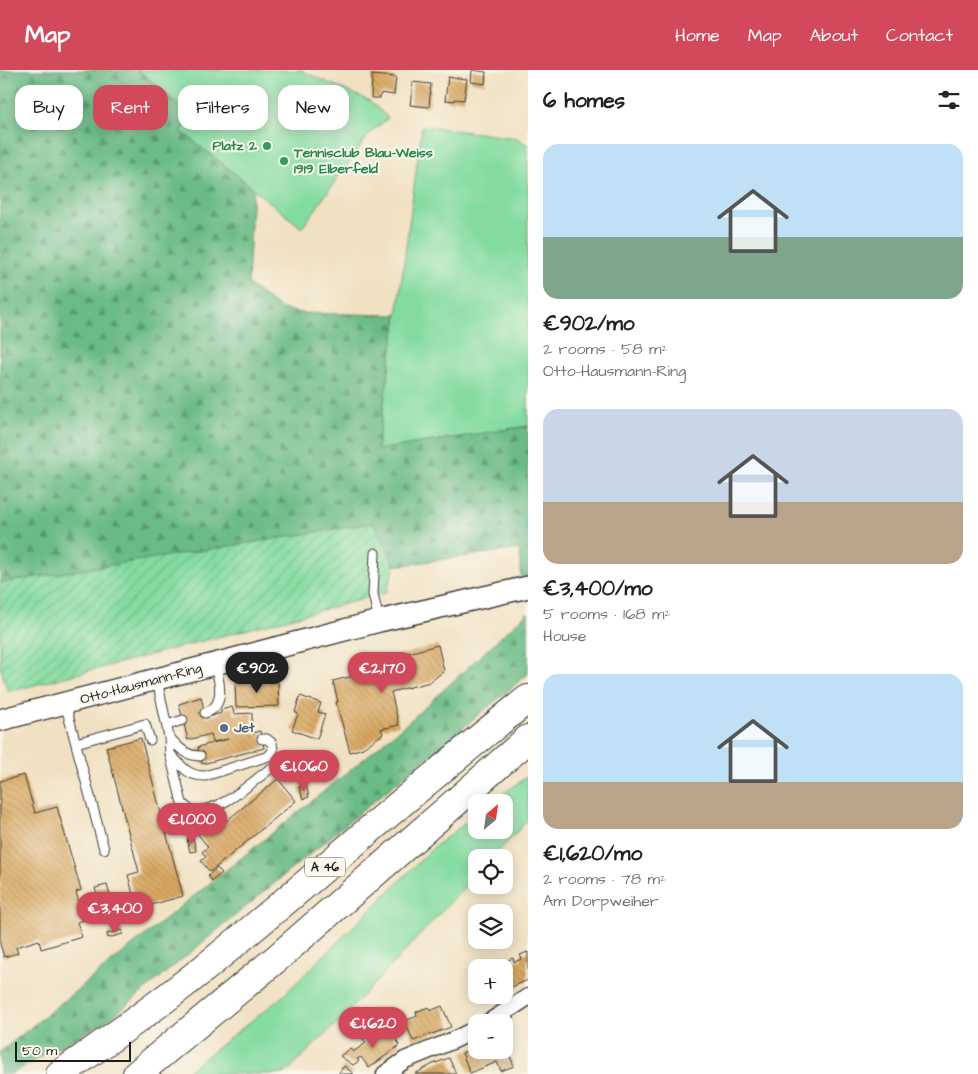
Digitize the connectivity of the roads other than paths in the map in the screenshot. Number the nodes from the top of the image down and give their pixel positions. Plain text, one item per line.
1 (375, 553) dead end
2 (528, 587) edge
3 (485, 596) junction
4 (528, 596) edge
5 (379, 621) junction
6 (215, 664) junction
7 (157, 679) junction
8 (528, 699) edge
9 (65, 703) junction
10 (205, 713) dead end
11 (0, 720) edge
12 (183, 720) dead end
13 (167, 725) junction
14 (169, 737) junction
15 (528, 738) edge
16 (262, 739) dead end
17 (150, 740) dead end
18 (76, 743) junction
19 (170, 754) junction
20 (200, 756) dead end
21 (270, 769) dead end
22 (104, 849) dead end
23 (528, 997) edge
24 (501, 1014) edge
25 (468, 1033) edge
26 (60, 1074) edge
27 (138, 1074) edge
28 (385, 1074) edge

1 - 5 lane
2 - 3 street, Otto-Hausmann-Ring
3 - 4 street, Otto-Hausmann-Ring
3 - 5 street, Otto-Hausmann-Ring
5 - 6 street, Otto-Hausmann-Ring
6 - 7 street, Otto-Hausmann-Ring
6 - 10 lane
7 - 9 street, Otto-Hausmann-Ring
7 - 13 lane
8 - 26 highway, A 46
9 - 11 street, Otto-Hausmann-Ring
9 - 18 lane
12 - 13 lane
13 - 14 lane
14 - 19 lane
14 - 20 lane
15 - 27 highway, A 46
16 - 19 lane
17 - 18 lane
18 - 22 lane
19 - 21 lane
23 - 24 street
25 - 28 street

